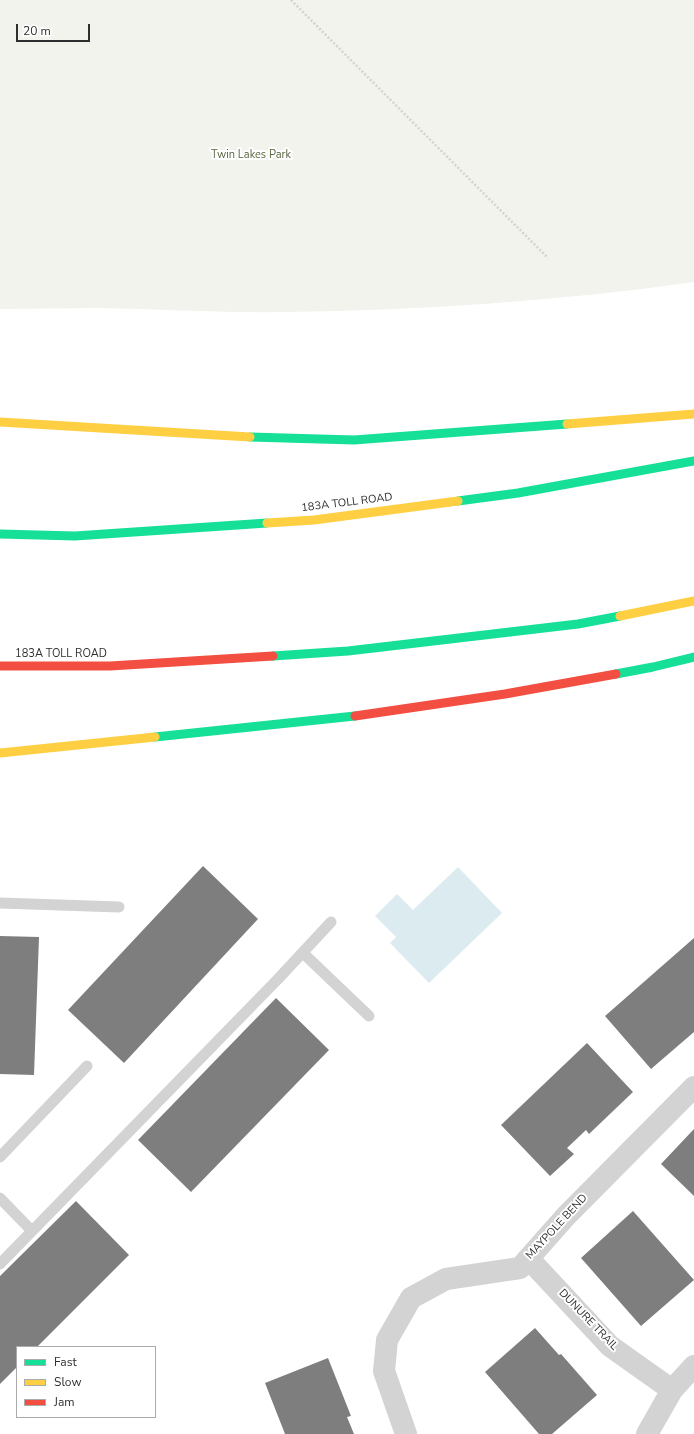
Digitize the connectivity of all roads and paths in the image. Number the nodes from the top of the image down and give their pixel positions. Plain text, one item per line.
1 (291, 0) edge
2 (548, 258) dead end
3 (694, 414) edge
4 (0, 422) edge
5 (694, 461) edge
6 (0, 534) edge
7 (694, 601) edge
8 (694, 658) edge
9 (0, 666) edge
10 (0, 753) edge
11 (0, 903) edge
12 (119, 907) dead end
13 (330, 922) dead end
14 (302, 952) junction
15 (369, 1016) dead end
16 (87, 1066) dead end
17 (694, 1087) edge
18 (0, 1157) edge
19 (0, 1198) edge
20 (32, 1231) junction
21 (529, 1259) junction
22 (0, 1264) edge
23 (694, 1366) edge
24 (672, 1390) junction
25 (406, 1434) edge
26 (647, 1434) edge

1 - 2 path
3 - 4 highway
5 - 6 highway, 183A TOLL ROAD
7 - 9 highway, 183A TOLL ROAD
8 - 10 highway
11 - 12 lane
13 - 14 lane
14 - 15 lane
14 - 20 lane
16 - 18 lane
17 - 21 street, MAYPOLE BEND
19 - 20 lane
20 - 22 lane
21 - 24 street, DUNURE TRAIL
21 - 25 street, MAYPOLE BEND
23 - 24 street
24 - 26 street

